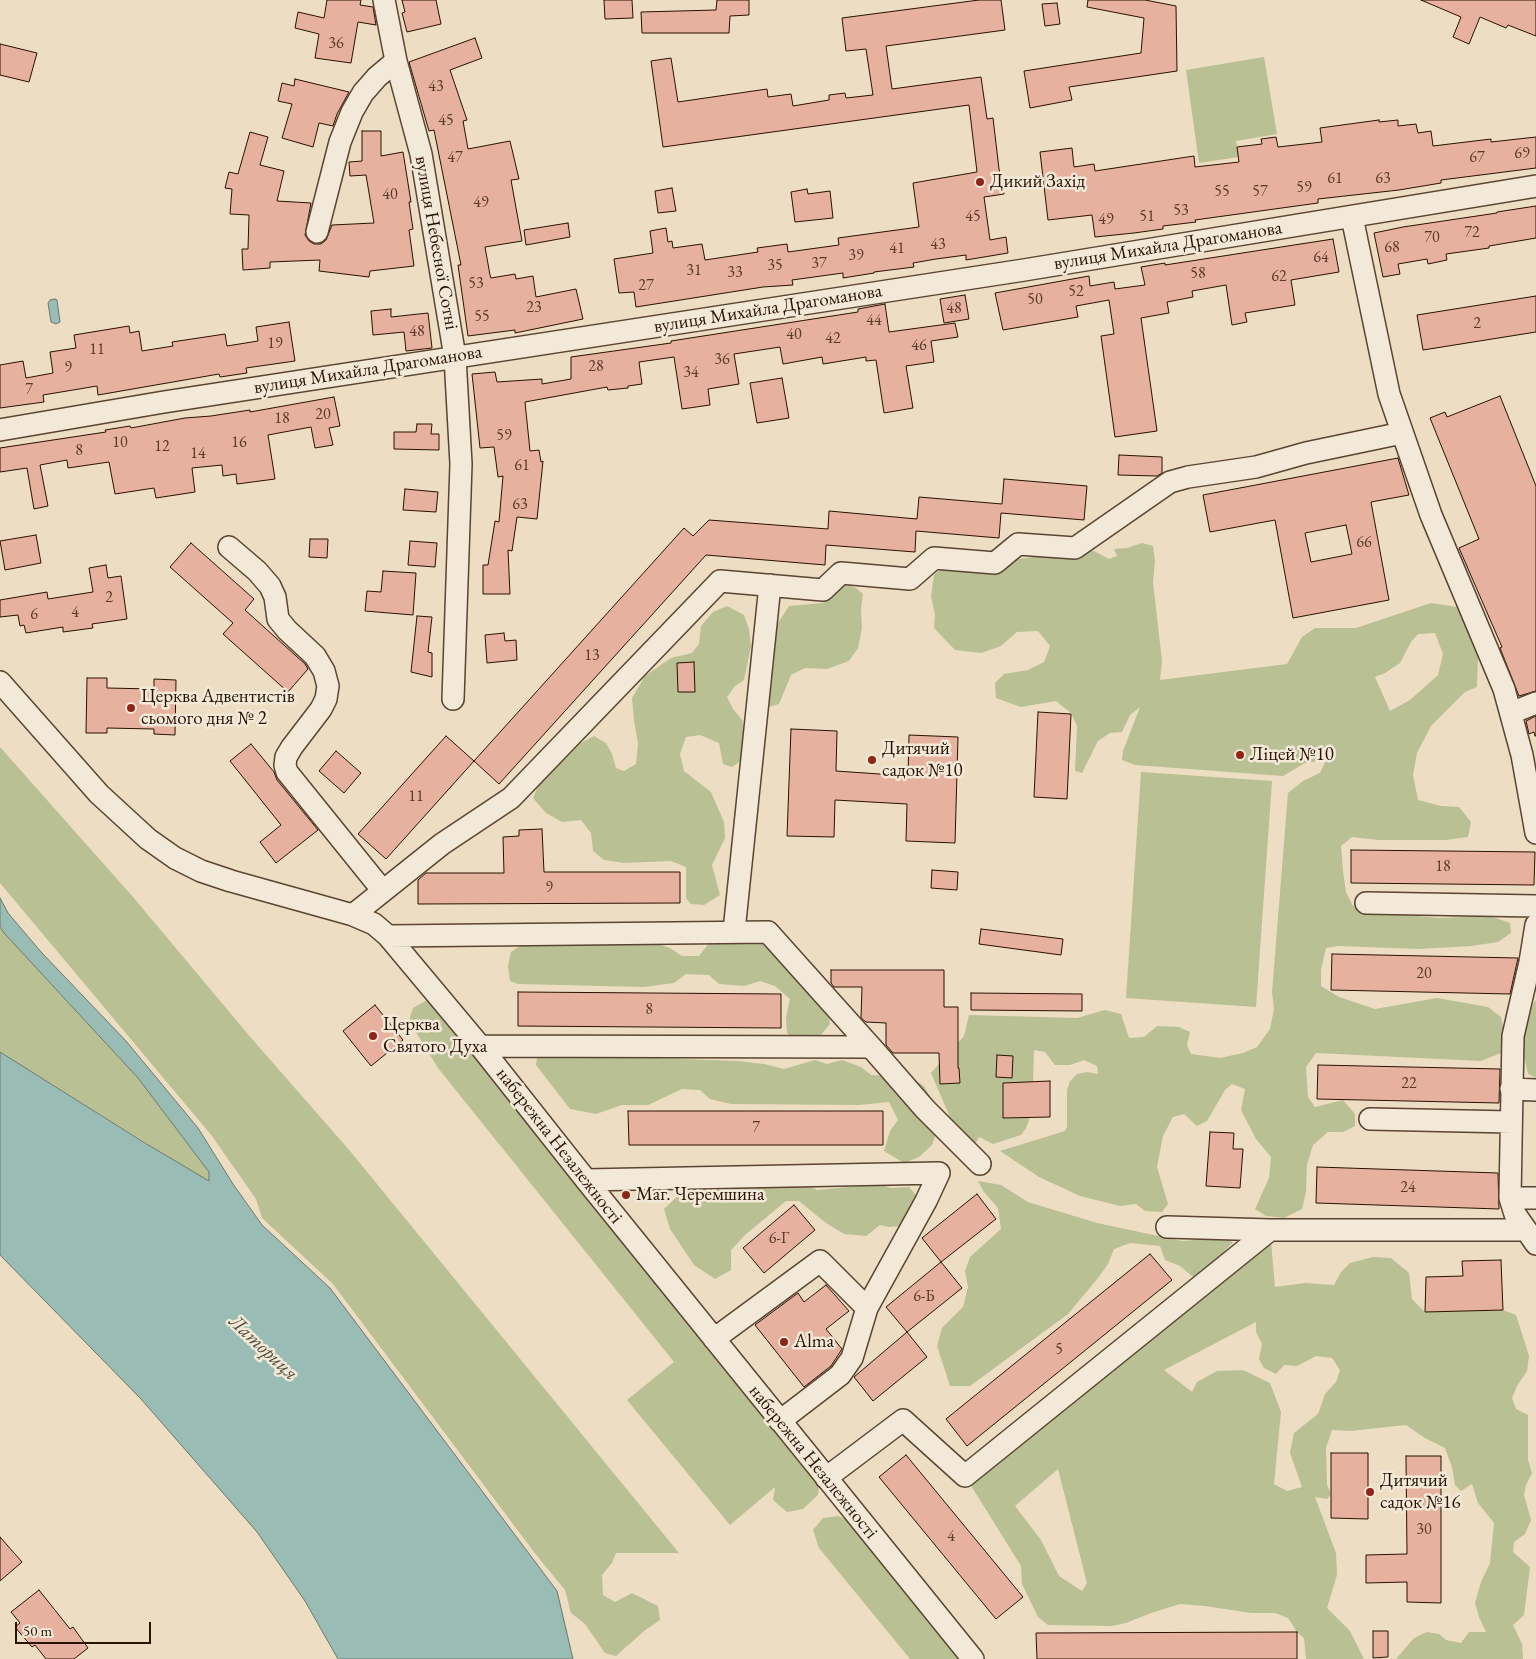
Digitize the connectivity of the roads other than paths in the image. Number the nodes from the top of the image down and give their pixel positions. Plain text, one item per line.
1 (384, 0) edge
2 (396, 62) junction
3 (1536, 186) edge
4 (1352, 217) junction
5 (317, 232) dead end
6 (455, 357) junction
7 (0, 430) edge
8 (1402, 433) junction
9 (229, 547) dead end
10 (770, 585) junction
11 (0, 682) edge
12 (453, 699) dead end
13 (1536, 703) edge
14 (1511, 713) junction
15 (1536, 833) edge
16 (383, 891) junction
17 (1366, 903) dead end
18 (1536, 906) edge
19 (353, 916) junction
20 (1536, 925) edge
21 (734, 931) junction
22 (388, 936) junction
23 (480, 1046) junction
24 (871, 1047) junction
25 (1511, 1089) junction
26 (1536, 1090) edge
27 (1370, 1119) dead end
28 (1510, 1122) junction
29 (980, 1164) dead end
30 (586, 1180) junction
31 (1510, 1198) junction
32 (1536, 1198) edge
33 (1167, 1227) dead end
34 (1270, 1230) junction
35 (1531, 1237) edge
36 (867, 1308) junction
37 (714, 1339) junction
38 (780, 1422) junction
39 (826, 1478) junction
40 (973, 1659) edge

1 - 2 street, вулиця Небесної Сотні
2 - 5 street
2 - 6 street, вулиця Небесної Сотні
3 - 4 street, вулиця Михайла Драгоманова
4 - 6 street, вулиця Михайла Драгоманова
4 - 8 street
6 - 7 street, вулиця Михайла Драгоманова
6 - 12 street, вулиця Небесної Сотні
8 - 10 street
8 - 14 street
9 - 16 street
10 - 16 street
10 - 21 street
11 - 19 street, набережна Незалежності
13 - 14 street
14 - 15 street
16 - 19 street
17 - 18 street
19 - 22 street, набережна Незалежності
20 - 25 street
21 - 22 street
21 - 24 street
22 - 23 street, набережна Незалежності
23 - 24 street
23 - 30 street, набережна Незалежності
24 - 29 street
25 - 26 street
25 - 28 street
27 - 28 street
28 - 31 street
30 - 36 street
30 - 37 street, набережна Незалежності
31 - 32 street
31 - 35 street
33 - 34 street
34 - 35 street
34 - 39 street
36 - 37 street
36 - 38 street
37 - 38 street, набережна Незалежності
38 - 39 street, набережна Незалежності
39 - 40 street, набережна Незалежності

